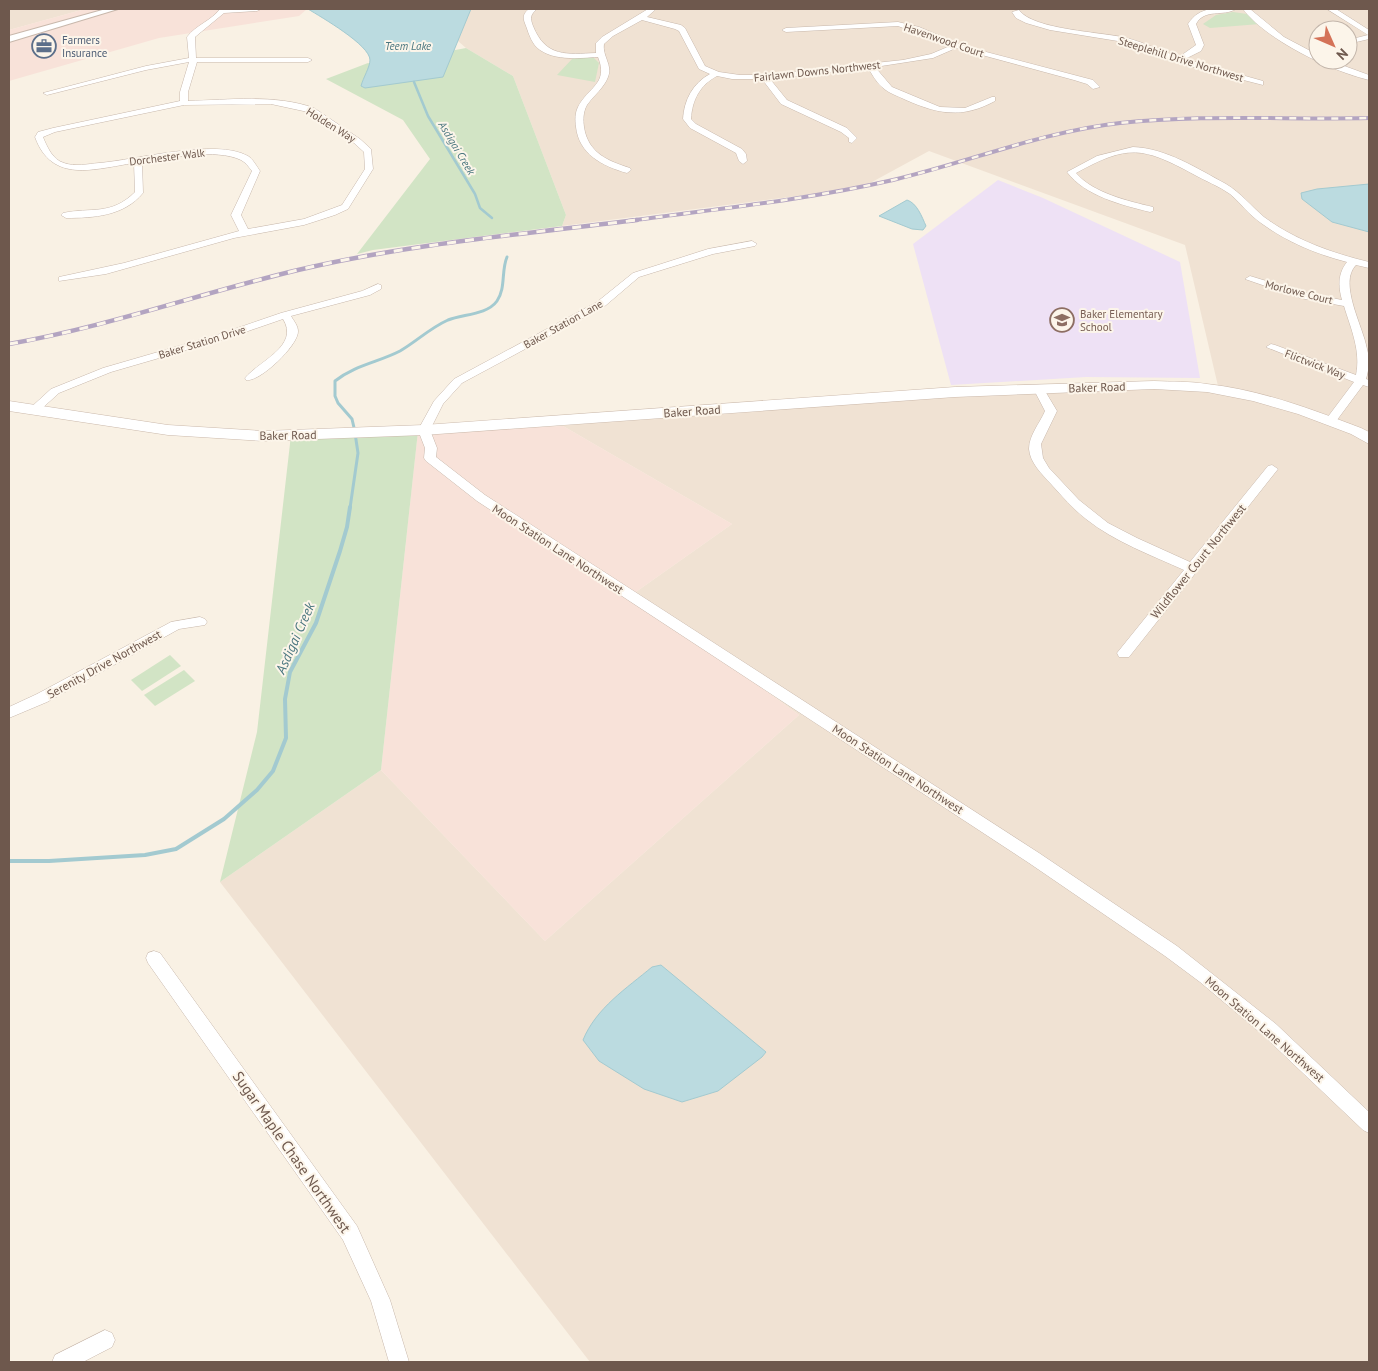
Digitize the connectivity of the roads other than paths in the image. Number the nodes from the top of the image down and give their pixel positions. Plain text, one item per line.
1 (96, 9) edge
2 (114, 9) edge
3 (258, 9) edge
4 (533, 9) edge
5 (652, 9) edge
6 (1232, 9) edge
7 (1246, 9) edge
8 (1331, 9) edge
9 (223, 10) edge
10 (1016, 12) dead end
11 (643, 18) junction
12 (786, 30) dead end
13 (1369, 33) edge
14 (9, 34) edge
15 (9, 39) edge
16 (955, 46) junction
17 (1308, 50) edge
18 (1303, 51) junction
19 (1308, 53) edge
20 (600, 55) junction
21 (193, 60) junction
22 (308, 60) dead end
23 (1179, 60) junction
24 (870, 66) junction
25 (1348, 70) edge
26 (715, 74) junction
27 (764, 77) junction
28 (1369, 78) edge
29 (1260, 83) dead end
30 (1096, 87) dead end
31 (47, 94) dead end
32 (992, 99) dead end
33 (184, 103) junction
34 (852, 140) dead end
35 (43, 146) joint
36 (138, 160) junction
37 (743, 161) dead end
38 (626, 170) dead end
39 (1150, 209) dead end
40 (66, 214) dead end
41 (245, 232) junction
42 (752, 244) dead end
43 (1354, 261) junction
44 (1369, 265) edge
45 (62, 279) dead end
46 (1250, 279) dead end
47 (378, 287) dead end
48 (1349, 304) junction
49 (285, 315) junction
50 (1365, 336) edge
51 (1270, 347) dead end
52 (250, 378) dead end
53 (1365, 382) edge
54 (1038, 388) junction
55 (9, 406) edge
56 (34, 410) junction
57 (1330, 422) junction
58 (424, 430) junction
59 (1369, 439) edge
60 (1272, 469) dead end
61 (1192, 568) junction
62 (200, 622) dead end
63 (1124, 653) dead end
64 (9, 713) edge
65 (154, 958) dead end
66 (1369, 1124) edge
67 (105, 1340) dead end
68 (62, 1362) edge
69 (399, 1362) edge

1 - 14 street
2 - 15 street
3 - 9 street
4 - 20 street
5 - 11 street
6 - 7 street
6 - 23 street
7 - 18 street
8 - 13 street
9 - 21 street
10 - 23 street, Steeplehill Drive Northwest
11 - 20 street
11 - 26 street
12 - 16 street, Havenwood Court
16 - 24 street, Fairlawn Downs Northwest
16 - 30 street, Havenwood Court
17 - 18 street
18 - 19 street
20 - 38 street
21 - 22 street
21 - 31 street
21 - 33 street
23 - 29 street, Steeplehill Drive Northwest
24 - 27 street, Fairlawn Downs Northwest
24 - 32 street
25 - 28 street
26 - 27 street, Fairlawn Downs Northwest
26 - 37 street
27 - 34 street
33 - 35 street, Holden Way
33 - 41 street, Holden Way
35 - 36 street, Dorchester Walk
36 - 40 street
36 - 41 street, Dorchester Walk
39 - 43 street
41 - 45 street, Holden Way
42 - 58 street, Baker Station Lane
43 - 44 street
43 - 48 street
46 - 48 street, Morlowe Court
47 - 49 street, Baker Station Drive
48 - 50 street
49 - 52 street
49 - 56 street, Baker Station Drive
50 - 53 street
51 - 53 street, Flictwick Way
53 - 57 street
54 - 57 main road, Baker Road
54 - 58 main road, Baker Road
54 - 61 street
55 - 56 main road, Baker Road
56 - 58 main road, Baker Road
57 - 59 main road, Baker Road
58 - 66 street, Moon Station Lane Northwest
60 - 61 street, Wildflower Court Northwest
61 - 63 street, Wildflower Court Northwest
62 - 64 street, Serenity Drive Northwest
65 - 69 street, Sugar Maple Chase Northwest
67 - 68 street

